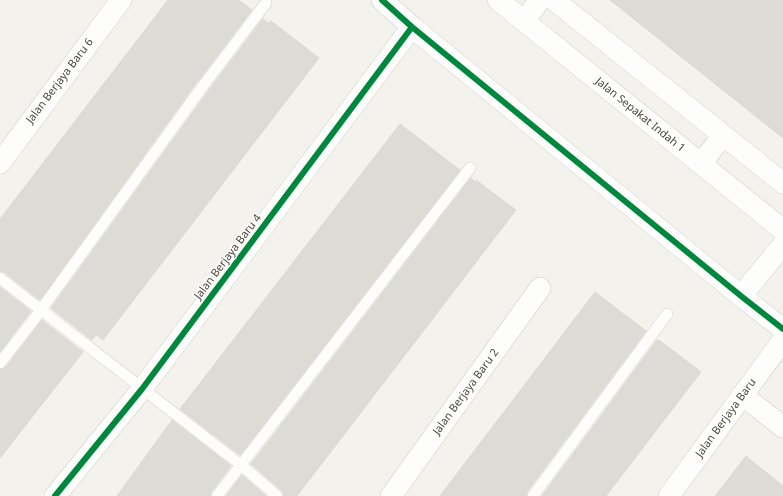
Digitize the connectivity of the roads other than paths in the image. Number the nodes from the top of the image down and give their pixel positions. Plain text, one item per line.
1 (121, 0) edge
2 (382, 0) edge
3 (498, 0) edge
4 (540, 0) edge
5 (554, 0) edge
6 (266, 3) dead end
7 (524, 21) junction
8 (412, 27) junction
9 (723, 135) junction
10 (0, 163) edge
11 (701, 164) junction
12 (470, 168) dead end
13 (783, 183) edge
14 (783, 230) edge
15 (783, 245) edge
16 (0, 278) edge
17 (540, 288) dead end
18 (741, 296) junction
19 (41, 310) junction
20 (667, 314) dead end
21 (783, 329) edge
22 (783, 340) edge
23 (0, 363) edge
24 (142, 389) junction
25 (742, 395) junction
26 (783, 427) edge
27 (241, 465) junction
28 (55, 496) edge
29 (217, 496) edge
30 (277, 496) edge
31 (391, 496) edge
32 (533, 496) edge
33 (669, 496) edge

1 - 10 street, Jalan Berjaya Baru 6
2 - 8 street
3 - 7 street, Jalan Sepakat Indah 1
4 - 7 street
5 - 9 street
6 - 19 lane
7 - 11 street, Jalan Sepakat Indah 1
8 - 18 street
8 - 24 street, Jalan Berjaya Baru 4
9 - 11 street
9 - 13 street
11 - 14 street, Jalan Sepakat Indah 1
12 - 27 lane
15 - 18 street
16 - 19 lane
17 - 31 street, Jalan Berjaya Baru 2
18 - 21 street
19 - 23 lane
19 - 24 lane
20 - 32 lane
22 - 25 street, Jalan Berjaya Baru
24 - 27 lane
24 - 28 street, Jalan Berjaya Baru 4
25 - 26 street
25 - 33 street, Jalan Berjaya Baru
27 - 29 lane
27 - 30 lane

